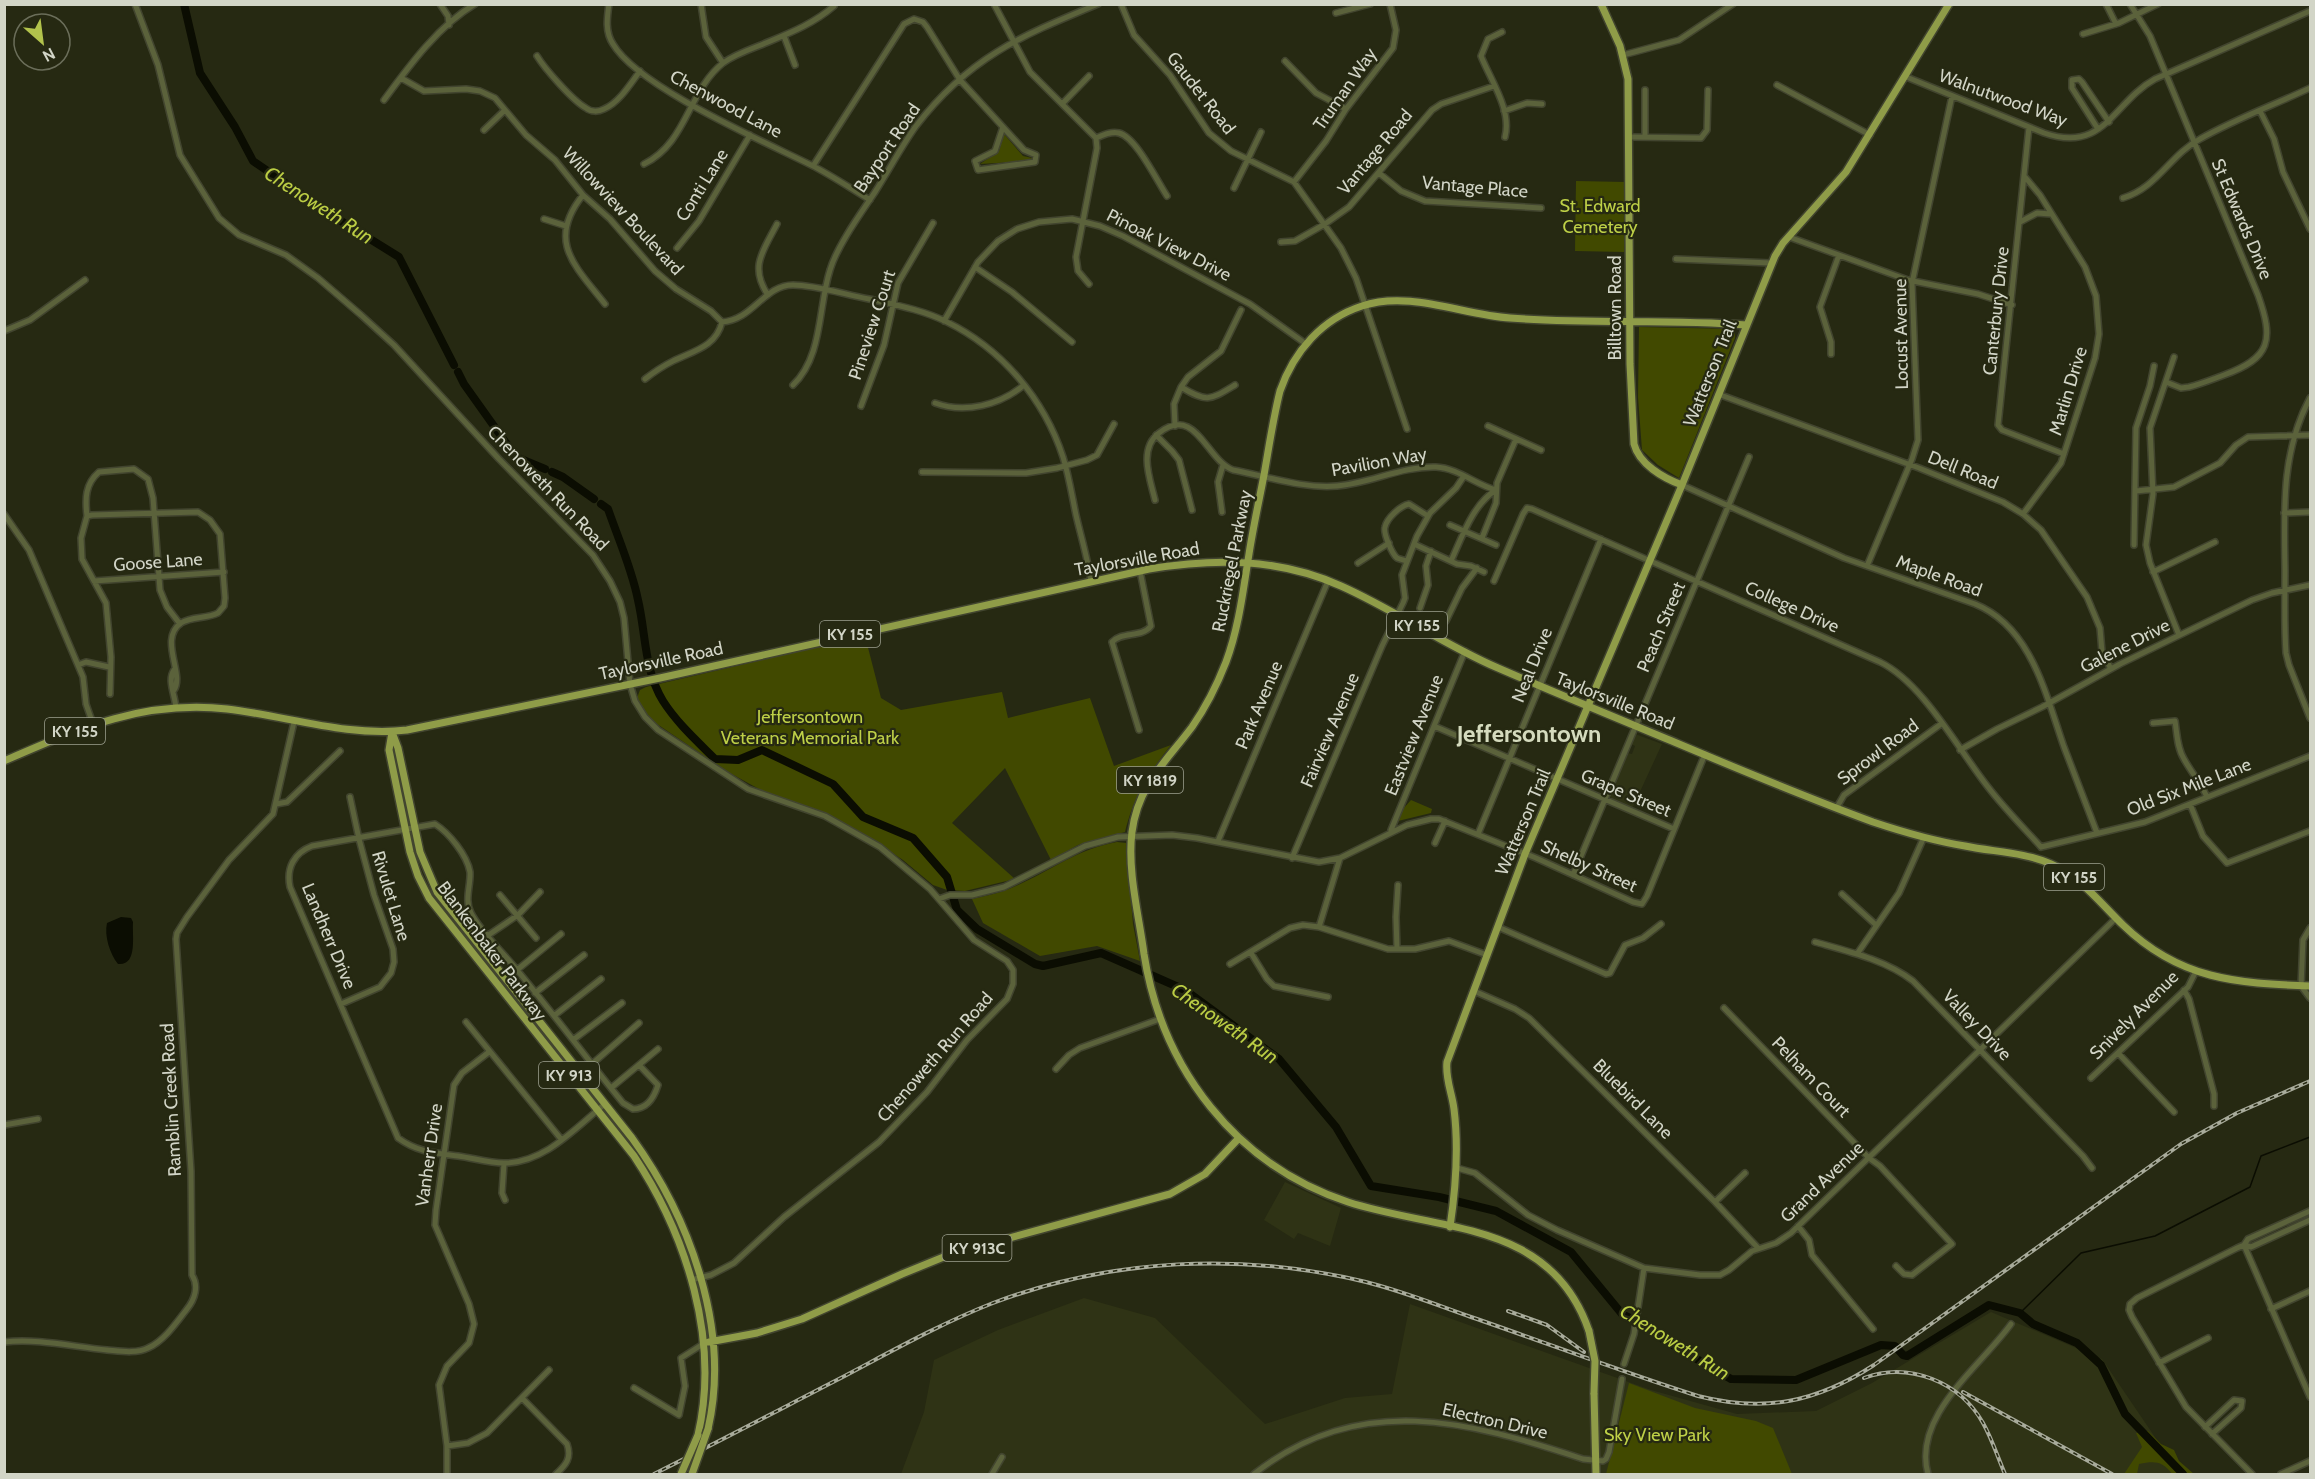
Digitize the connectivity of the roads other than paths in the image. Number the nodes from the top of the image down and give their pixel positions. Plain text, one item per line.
1 (135, 4) edge
2 (440, 4) edge
3 (475, 4) edge
4 (609, 4) edge
5 (701, 4) edge
6 (994, 4) edge
7 (1098, 4) edge
8 (1121, 4) edge
9 (1370, 4) edge
10 (1390, 4) edge
11 (1601, 4) edge
12 (1733, 4) edge
13 (1949, 4) edge
14 (2106, 4) edge
15 (2130, 4) edge
16 (2158, 4) edge
17 (834, 6) dead end
18 (2310, 11) edge
19 (1336, 12) dead end
20 (2135, 15) junction
21 (2116, 24) junction
22 (449, 25) junction
23 (1502, 32) dead end
24 (2084, 34) dead end
25 (784, 36) junction
26 (1014, 40) junction
27 (537, 56) dead end
28 (1623, 56) junction
29 (1285, 61) dead end
30 (723, 63) junction
31 (795, 65) dead end
32 (640, 71) junction
33 (2165, 75) junction
34 (1089, 76) dead end
35 (1904, 76) junction
36 (401, 78) junction
37 (960, 80) junction
38 (1777, 85) dead end
39 (1494, 86) junction
40 (2310, 88) edge
41 (1645, 90) dead end
42 (1708, 90) dead end
43 (1952, 96) junction
44 (384, 100) dead end
45 (1062, 104) junction
46 (1542, 104) dead end
47 (694, 105) junction
48 (1346, 109) junction
49 (505, 110) junction
50 (1504, 111) junction
51 (2260, 111) junction
52 (2109, 122) junction
53 (2029, 127) junction
54 (1003, 128) junction
55 (2098, 129) junction
56 (484, 130) dead end
57 (1261, 132) dead end
58 (750, 135) junction
59 (1870, 135) junction
60 (1645, 136) junction
61 (1505, 137) dead end
62 (1630, 137) junction
63 (1096, 138) junction
64 (2194, 142) junction
65 (1247, 160) junction
66 (644, 164) dead end
67 (813, 166) junction
68 (1379, 173) junction
69 (2025, 177) junction
70 (1294, 182) junction
71 (1234, 188) dead end
72 (583, 195) junction
73 (1167, 196) dead end
74 (2123, 198) dead end
75 (870, 200) junction
76 (1541, 208) dead end
77 (2051, 214) junction
78 (543, 219) dead end
79 (1083, 221) junction
80 (2020, 222) junction
81 (933, 223) dead end
82 (777, 224) dead end
83 (1325, 224) junction
84 (566, 226) junction
85 (2310, 229) edge
86 (1789, 237) junction
87 (1281, 242) dead end
88 (677, 248) dead end
89 (1839, 255) junction
90 (1676, 259) dead end
91 (1771, 263) junction
92 (975, 267) junction
93 (84, 280) dead end
94 (1912, 281) junction
95 (1089, 284) dead end
96 (825, 290) junction
97 (768, 295) junction
98 (605, 304) dead end
99 (893, 304) junction
100 (1365, 305) junction
101 (2012, 305) junction
102 (1241, 310) dead end
103 (944, 321) junction
104 (1630, 321) junction
105 (722, 322) junction
106 (1746, 325) junction
107 (4, 331) edge
108 (1072, 342) dead end
109 (1306, 344) junction
110 (1831, 354) dead end
111 (2174, 357) dead end
112 (2154, 366) dead end
113 (645, 379) dead end
114 (2166, 382) junction
115 (1024, 384) junction
116 (793, 385) dead end
117 (1235, 385) dead end
118 (1181, 387) junction
119 (1718, 394) junction
120 (2310, 398) edge
121 (935, 403) dead end
122 (861, 406) dead end
123 (1114, 424) dead end
124 (1175, 426) junction
125 (1488, 426) dead end
126 (1407, 429) dead end
127 (1156, 435) junction
128 (2295, 435) junction
129 (2310, 435) edge
130 (1516, 439) junction
131 (1541, 450) dead end
132 (2064, 454) junction
133 (1749, 457) dead end
134 (1065, 465) junction
135 (1223, 465) junction
136 (1910, 465) junction
137 (922, 472) dead end
138 (1264, 476) junction
139 (1464, 476) junction
140 (1682, 485) junction
141 (1496, 490) junction
142 (2152, 490) junction
143 (2138, 491) junction
144 (1155, 500) dead end
145 (1728, 505) junction
146 (1192, 510) dead end
147 (1222, 512) dead end
148 (2310, 512) edge
149 (2284, 513) junction
150 (4, 514) edge
151 (154, 514) junction
152 (2023, 514) junction
153 (87, 516) junction
154 (1428, 516) junction
155 (1450, 525) dead end
156 (1465, 531) junction
157 (1482, 538) junction
158 (1601, 539) junction
159 (2215, 542) dead end
160 (1389, 543) junction
161 (1414, 544) junction
162 (1496, 545) dead end
163 (2134, 545) dead end
164 (1431, 551) junction
165 (1650, 560) junction
166 (1407, 561) junction
167 (1451, 561) junction
168 (1248, 562) junction
169 (1358, 563) dead end
170 (1867, 566) junction
171 (1477, 568) junction
172 (1140, 571) junction
173 (224, 572) junction
174 (1484, 572) dead end
175 (2153, 572) junction
176 (158, 576) junction
177 (1494, 580) dead end
178 (94, 581) junction
179 (1328, 581) junction
180 (1697, 581) junction
181 (1091, 582) junction
182 (2310, 585) edge
183 (2285, 590) junction
184 (1420, 608) dead end
185 (1396, 614) junction
186 (1446, 621) dead end
187 (180, 624) junction
188 (2179, 635) junction
189 (1465, 651) junction
190 (78, 666) junction
191 (109, 667) junction
192 (2111, 669) junction
193 (630, 684) junction
194 (1539, 686) junction
195 (110, 694) dead end
196 (2049, 703) junction
197 (1589, 705) junction
198 (176, 708) junction
199 (2310, 718) edge
200 (294, 722) junction
201 (2153, 723) dead end
202 (93, 724) junction
203 (1941, 724) junction
204 (1434, 726) junction
205 (1636, 726) junction
206 (1138, 730) dead end
207 (392, 732) junction
208 (1960, 750) junction
209 (340, 751) dead end
210 (1705, 754) junction
211 (2310, 756) edge
212 (1510, 759) junction
213 (4, 761) edge
214 (1557, 779) junction
215 (351, 797) dead end
216 (2207, 797) junction
217 (1605, 800) junction
218 (276, 804) junction
219 (2190, 804) junction
220 (1836, 807) junction
221 (1444, 821) junction
222 (415, 828) junction
223 (1674, 829) junction
224 (406, 830) junction
225 (1391, 831) junction
226 (2310, 831) edge
227 (2097, 833) junction
228 (1478, 834) junction
229 (1131, 836) junction
230 (1924, 837) junction
231 (359, 839) junction
232 (1218, 841) junction
233 (1435, 843) dead end
234 (2041, 847) junction
235 (1525, 854) junction
236 (1292, 858) junction
237 (1340, 858) junction
238 (2037, 858) junction
239 (1573, 875) junction
240 (1398, 885) dead end
241 (540, 892) dead end
242 (1842, 894) dead end
243 (500, 896) dead end
244 (939, 899) junction
245 (518, 915) junction
246 (2116, 918) junction
247 (1661, 924) dead end
248 (1876, 925) junction
249 (1319, 927) junction
250 (1497, 927) junction
251 (2310, 928) edge
252 (561, 934) dead end
253 (487, 936) junction
254 (536, 938) dead end
255 (1815, 942) dead end
256 (1397, 950) junction
257 (1251, 953) junction
258 (1857, 954) junction
259 (584, 955) dead end
260 (1487, 955) junction
261 (1230, 964) dead end
262 (517, 970) junction
263 (2196, 971) junction
264 (601, 979) dead end
265 (2301, 986) junction
266 (2310, 986) edge
267 (2184, 990) junction
268 (1474, 991) junction
269 (535, 993) junction
270 (1328, 998) dead end
271 (2310, 998) edge
272 (622, 1003) dead end
273 (341, 1004) junction
274 (1724, 1008) dead end
275 (555, 1015) junction
276 (1160, 1019) junction
277 (466, 1022) dead end
278 (639, 1023) dead end
279 (573, 1040) junction
280 (658, 1049) dead end
281 (1981, 1051) junction
282 (489, 1052) junction
283 (2118, 1053) junction
284 (592, 1064) junction
285 (639, 1065) junction
286 (1056, 1069) dead end
287 (2091, 1078) dead end
288 (611, 1088) junction
289 (605, 1104) junction
290 (2214, 1106) dead end
291 (598, 1110) junction
292 (2174, 1112) dead end
293 (38, 1119) dead end
294 (4, 1125) edge
295 (1239, 1138) junction
296 (561, 1139) junction
297 (444, 1154) junction
298 (1869, 1158) junction
299 (504, 1163) junction
300 (1457, 1168) junction
301 (2091, 1168) dead end
302 (1745, 1173) dead end
303 (506, 1200) dead end
304 (1716, 1202) junction
305 (2310, 1211) edge
306 (2310, 1220) edge
307 (1798, 1226) junction
308 (1450, 1227) junction
309 (2244, 1245) junction
310 (1758, 1248) junction
311 (1896, 1266) dead end
312 (1644, 1268) junction
313 (701, 1277) junction
314 (691, 1280) junction
315 (2310, 1291) edge
316 (2271, 1309) junction
317 (2011, 1324) dead end
318 (1873, 1329) dead end
319 (2208, 1338) dead end
320 (712, 1341) junction
321 (4, 1342) edge
322 (703, 1344) junction
323 (2159, 1363) junction
324 (1624, 1364) dead end
325 (549, 1371) dead end
326 (1622, 1379) dead end
327 (634, 1388) dead end
328 (2309, 1389) edge
329 (2310, 1397) edge
330 (522, 1398) junction
331 (2205, 1427) junction
332 (2212, 1434) junction
333 (447, 1446) junction
334 (1002, 1456) dead end
335 (1595, 1461) junction
336 (2310, 1461) edge
337 (447, 1474) edge
338 (555, 1474) edge
339 (681, 1474) edge
340 (692, 1474) edge
341 (992, 1474) edge
342 (1254, 1474) edge
343 (1596, 1474) edge
344 (1928, 1474) edge
345 (2252, 1474) edge
346 (2282, 1474) edge

1 - 193 street, Chenoweth Run Road
2 - 22 street
3 - 22 street
4 - 32 street, Chenwood Lane
5 - 30 street
6 - 26 street
7 - 26 street, Bayport Road
8 - 65 street, Gaudet Road
9 - 19 street
10 - 48 street, Truman Way
11 - 28 main road, Billtown Road
12 - 28 street
13 - 35 main road, Watterson Trail
14 - 21 street
15 - 20 street, St Edwards Drive
16 - 20 street
17 - 25 street
18 - 33 street, Walnutwood Way
20 - 21 street
20 - 33 street, St Edwards Drive
21 - 24 street
22 - 36 street
23 - 39 street
25 - 30 street
25 - 31 street
26 - 37 street, Bayport Road
26 - 45 street
27 - 32 street
28 - 62 main road, Billtown Road
29 - 48 street
30 - 47 street
32 - 47 street, Chenwood Lane
33 - 52 street, Walnutwood Way
33 - 64 street, St Edwards Drive
34 - 45 street
35 - 43 street, Walnutwood Way
35 - 59 main road, Watterson Trail
36 - 44 street
36 - 49 street, Willowview Boulevard
37 - 54 street
37 - 67 street
37 - 75 street, Bayport Road
38 - 59 street
39 - 50 street
39 - 68 street, Vantage Road
40 - 51 street
41 - 60 street
42 - 60 street
43 - 53 street, Walnutwood Way
43 - 94 street, Locust Avenue
45 - 63 street
46 - 50 street
47 - 58 street, Chenwood Lane
47 - 66 street
48 - 70 street, Truman Way
49 - 56 street
49 - 72 street, Willowview Boulevard
50 - 61 street
51 - 64 street
51 - 85 street
52 - 55 street, Walnutwood Way
52 - 55 street
53 - 55 street, Walnutwood Way
53 - 69 street, Canterbury Drive
54 - 54 street
57 - 65 street
58 - 67 street, Chenwood Lane
58 - 88 street, Conti Lane
59 - 86 main road, Watterson Trail
60 - 62 street
62 - 104 main road, Billtown Road
63 - 73 street
63 - 79 street
64 - 74 street
64 - 114 street, St Edwards Drive
65 - 70 street, Gaudet Road
65 - 71 street
67 - 75 street, Chenwood Lane
68 - 76 street, Vantage Place
68 - 83 street, Vantage Road
69 - 77 street, Marlin Drive
69 - 80 street, Canterbury Drive
70 - 83 street, Gaudet Road
72 - 84 street
72 - 105 street, Willowview Boulevard
75 - 96 street, Bayport Road
77 - 80 street
77 - 132 street, Marlin Drive
78 - 84 street
79 - 92 street, Pinoak View Drive
79 - 95 street
79 - 109 street, Pinoak View Drive
80 - 101 street, Canterbury Drive
81 - 99 street, Pineview Court
82 - 97 street
83 - 87 street, Vantage Road
83 - 100 street, Gaudet Road
84 - 98 street
86 - 89 street
86 - 91 main road, Watterson Trail
89 - 94 street
89 - 110 street
90 - 91 street
91 - 106 main road, Watterson Trail
92 - 103 street, Pinoak View Drive
92 - 108 street
93 - 107 street
94 - 101 street
94 - 136 street, Locust Avenue
96 - 97 street
96 - 99 street
96 - 116 street, Bayport Road
97 - 105 street
99 - 103 street
99 - 122 street, Pineview Court
100 - 104 main road, Ruckriegel Parkway / KY 1819
100 - 109 main road, Ruckriegel Parkway / KY 1819
100 - 126 street, Gaudet Road
101 - 132 street, Canterbury Drive
102 - 118 street
103 - 115 street
104 - 106 main road, Ruckriegel Parkway
104 - 140 main road, Billtown Road
105 - 113 street
106 - 119 main road, Watterson Trail
109 - 138 main road, Ruckriegel Parkway / KY 1819
111 - 114 street
112 - 143 street
114 - 142 street
115 - 121 street
115 - 134 street
117 - 118 street
118 - 124 street
119 - 136 street, Dell Road
119 - 140 main road, Watterson Trail
120 - 128 street
123 - 134 street
124 - 127 street
124 - 135 street
125 - 130 street
127 - 144 street
127 - 146 street
128 - 129 street
128 - 142 street
128 - 149 street
130 - 131 street
130 - 141 street
132 - 152 street, Marlin Drive
133 - 145 street, Peach Street
134 - 137 street
134 - 181 street
135 - 138 street, Pavilion Way
135 - 147 street
136 - 152 street, Dell Road
136 - 170 street, Locust Avenue
138 - 139 street, Pavilion Way
138 - 168 main road, Ruckriegel Parkway / KY 1819
139 - 141 street, Pavilion Way
139 - 154 street, Fairview Avenue
140 - 145 street, Maple Road
140 - 165 main road, Watterson Trail
141 - 156 street
141 - 157 street
142 - 143 street
142 - 175 street
143 - 163 street
145 - 170 street, Maple Road
145 - 180 street, Peach Street
148 - 149 street
149 - 183 street
150 - 190 street
151 - 153 street
151 - 153 street
151 - 173 street
151 - 176 street
152 - 192 street, Dell Road
153 - 178 street
154 - 160 street
154 - 161 street, Fairview Avenue
155 - 156 street
156 - 157 street
156 - 167 street
157 - 162 street
158 - 165 street, College Drive
158 - 177 street, College Drive
158 - 194 street, Neal Drive
159 - 175 street
160 - 166 street
160 - 169 street
161 - 164 street
161 - 166 street, Fairview Avenue
164 - 167 street
164 - 184 street
165 - 180 street, College Drive
165 - 197 main road, Watterson Trail
166 - 185 street, Fairview Avenue
167 - 171 street
168 - 172 main road, Taylorsville Road / KY 155
168 - 179 main road, Taylorsville Road / KY 155
168 - 229 main road, Ruckriegel Parkway / KY 1819
170 - 196 street, Maple Road
171 - 174 street
171 - 186 street
172 - 181 main road, Taylorsville Road / KY 155
172 - 206 street
173 - 176 street, Goose Lane
173 - 187 street
175 - 188 street
176 - 178 street, Goose Lane
176 - 187 street
178 - 191 street
179 - 185 main road, Taylorsville Road / KY 155
179 - 232 street, Park Avenue
180 - 203 street, College Drive
180 - 205 street, Peach Street
181 - 193 main road, Taylorsville Road / KY 155
182 - 183 street, Galene Drive
183 - 188 street, Galene Drive
183 - 199 street
185 - 189 main road, Taylorsville Road / KY 155
185 - 236 street, Fairview Avenue
187 - 198 street
188 - 192 street, Galene Drive
189 - 194 main road, Taylorsville Road / KY 155
189 - 204 street, Eastview Avenue
190 - 191 street
190 - 202 street
191 - 195 street
192 - 196 street, Galene Drive
193 - 207 main road, Taylorsville Road / KY 155
193 - 244 street, Chenoweth Run Road
194 - 197 main road, Taylorsville Road / KY 155
194 - 212 street, Neal Drive
196 - 208 street, Galene Drive
196 - 227 street, Maple Road
197 - 205 main road, Taylorsville Road / KY 155
197 - 214 main road, Watterson Trail
198 - 200 main road, Taylorsville Road / KY 155
198 - 202 main road, Taylorsville Road / KY 155
200 - 207 main road, Taylorsville Road / KY 155
200 - 218 street, Ramblin Creek Road
201 - 216 street
202 - 213 main road, Taylorsville Road / KY 155
203 - 208 street, College Drive
203 - 220 street, Sprowl Road
204 - 212 street, Grape Street
204 - 225 street, Eastview Avenue
205 - 210 main road, Taylorsville Road / KY 155
205 - 217 street, Peach Street
207 - 222 main road, Blankenbaker Parkway / KY 913
207 - 224 main road, Blankenbaker Parkway / KY 913
208 - 234 street, College Drive
209 - 218 street
210 - 220 main road, Taylorsville Road / KY 155
210 - 223 street
211 - 216 street, Old Six Mile Lane
212 - 214 street, Grape Street
212 - 228 street, Neal Drive
214 - 217 street, Grape Street
214 - 235 main road, Watterson Trail
215 - 231 street, Rivulet Lane
216 - 219 street, Old Six Mile Lane
217 - 223 street, Grape Street
217 - 239 street, Peach Street
218 - 321 street, Ramblin Creek Road
219 - 226 street
219 - 227 street, Old Six Mile Lane
220 - 230 main road, Taylorsville Road / KY 155
221 - 225 street
221 - 228 street, Shelby Street
221 - 233 street
222 - 224 street, Landherr Drive
222 - 253 street, Landherr Drive
222 - 289 main road, Blankenbaker Parkway / KY 913
223 - 239 street, Shelby Street
224 - 231 street, Landherr Drive
224 - 291 main road, Blankenbaker Parkway / KY 913
225 - 237 street
227 - 234 street, Old Six Mile Lane
228 - 235 street, Shelby Street
229 - 232 street
229 - 244 street
229 - 276 main road, Ruckriegel Parkway / KY 1819
230 - 238 main road, Taylorsville Road / KY 155
230 - 248 street
231 - 273 street, Rivulet Lane
231 - 273 street, Landherr Drive
232 - 236 street
234 - 238 street
235 - 239 street, Shelby Street
235 - 250 main road, Watterson Trail
236 - 237 street
237 - 249 street
238 - 246 main road, Taylorsville Road / KY 155
240 - 256 street
241 - 245 street
242 - 248 street
243 - 245 street
244 - 313 street, Chenoweth Run Road
245 - 253 street
245 - 254 street
246 - 263 main road, Taylorsville Road / KY 155
246 - 281 street, Grand Avenue
247 - 250 street
248 - 258 street
249 - 256 street
249 - 257 street
250 - 260 main road, Watterson Trail
251 - 265 street
252 - 262 street
253 - 262 street, Landherr Drive
255 - 258 street, Valley Drive
256 - 260 street
257 - 261 street
257 - 270 street
258 - 281 street, Valley Drive
259 - 269 street
260 - 268 main road, Watterson Trail
262 - 269 street, Landherr Drive
263 - 265 main road, Taylorsville Road / KY 155
263 - 267 street, Snively Avenue
264 - 275 street
265 - 266 main road, Taylorsville Road / KY 155
265 - 271 street
267 - 283 street, Snively Avenue
267 - 290 street
268 - 300 main road, Watterson Trail
268 - 304 street, Bluebird Lane
269 - 275 street, Landherr Drive
272 - 279 street
273 - 297 street, Landherr Drive
274 - 298 street, Pelham Court
275 - 279 street, Landherr Drive
276 - 286 street
276 - 295 main road, Ruckriegel Parkway / KY 1819
277 - 282 street
278 - 284 street
279 - 284 street, Landherr Drive
280 - 285 street
281 - 298 street, Grand Avenue
281 - 301 street, Valley Drive
282 - 296 street
282 - 297 street, Vanherr Drive
283 - 287 street, Snively Avenue
283 - 292 street
284 - 288 street, Landherr Drive
285 - 288 street
285 - 288 street, Landherr Drive
289 - 291 street, Landherr Drive
289 - 313 main road, Blankenbaker Parkway / KY 913
291 - 296 street, Landherr Drive
291 - 314 main road, Blankenbaker Parkway / KY 913
293 - 294 street
295 - 308 main road, Ruckriegel Parkway / KY 1819
295 - 320 main road, KY 913C
296 - 299 street, Landherr Drive
297 - 299 street, Landherr Drive
297 - 333 street, Vanherr Drive
298 - 307 street, Grand Avenue
298 - 311 street, Pelham Court
299 - 303 street
300 - 308 main road, Watterson Trail
300 - 312 street, Grand Avenue
302 - 304 street
304 - 310 street, Bluebird Lane
305 - 309 street
306 - 309 street
307 - 310 street, Grand Avenue
307 - 318 street
308 - 335 main road, KY 1819, bridge
309 - 316 street
309 - 323 street
310 - 312 street, Grand Avenue
312 - 324 street
313 - 314 street, Chenoweth Run Road
313 - 320 main road, Blankenbaker Parkway / KY 913
314 - 322 main road, Blankenbaker Parkway / KY 913
315 - 316 street
316 - 328 street
317 - 344 street
319 - 323 street
320 - 322 main road, KY 913C
320 - 340 main road, Blankenbaker Parkway / KY 913, bridge
322 - 327 street
322 - 339 main road, Blankenbaker Parkway / KY 913, bridge
323 - 331 street
325 - 330 street
326 - 335 street
328 - 329 street
330 - 333 street
330 - 338 street
331 - 332 street
331 - 332 street
332 - 345 street
333 - 337 street, Vanherr Drive
334 - 341 street
335 - 342 street, Electron Drive
335 - 343 main road, KY 1819
336 - 346 street

